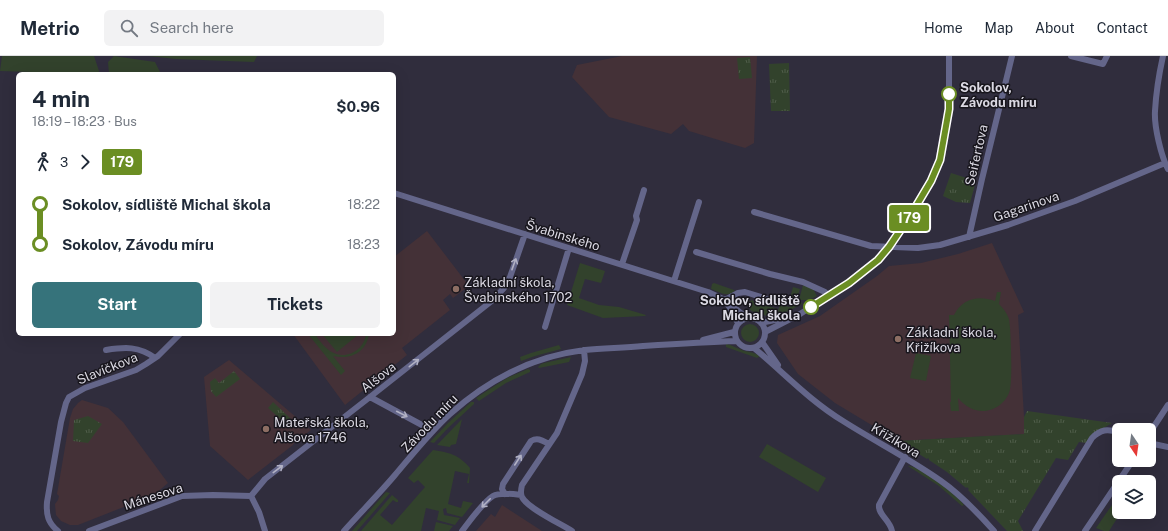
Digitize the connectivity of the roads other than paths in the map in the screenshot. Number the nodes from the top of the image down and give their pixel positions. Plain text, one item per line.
1 (949, 56) edge
2 (1012, 56) edge
3 (1071, 56) edge
4 (1107, 56) edge
5 (1163, 56) edge
6 (1167, 166) edge
7 (644, 190) dead end
8 (396, 194) edge
9 (699, 202) dead end
10 (754, 212) dead end
11 (525, 234) junction
12 (969, 237) junction
13 (889, 247) junction
14 (569, 248) junction
15 (696, 252) dead end
16 (622, 264) junction
17 (674, 281) junction
18 (828, 296) junction
19 (725, 300) junction
20 (780, 303) dead end
21 (800, 314) junction
22 (747, 318) junction
23 (738, 323) junction
24 (761, 323) junction
25 (545, 327) dead end
26 (734, 332) junction
27 (765, 332) junction
28 (178, 336) edge
29 (737, 342) junction
30 (762, 342) junction
31 (692, 343) junction
32 (754, 348) junction
33 (106, 350) dead end
34 (584, 350) junction
35 (156, 358) junction
36 (782, 372) junction
37 (370, 398) junction
38 (1168, 405) edge
39 (1156, 423) edge
40 (433, 431) junction
41 (1112, 431) edge
42 (549, 444) junction
43 (1156, 444) edge
44 (1168, 447) edge
45 (905, 457) junction
46 (1128, 467) edge
47 (505, 494) junction
48 (521, 495) junction
49 (251, 496) junction
50 (58, 531) edge
51 (89, 531) edge
52 (265, 531) edge
53 (344, 531) edge
54 (462, 531) edge
55 (572, 531) edge
56 (892, 531) edge
57 (994, 531) edge
58 (1034, 531) edge
59 (1085, 531) edge

1 - 13 street
2 - 12 street, Seifertova
3 - 4 street
5 - 6 street
6 - 12 street, Gagarinova
7 - 16 street
8 - 11 street, Švabinského
9 - 17 street
10 - 13 street, Gagarinova
11 - 14 street, Švabinského
37 -> 11 street, Alšova
12 - 13 street, Gagarinova
13 - 18 street
14 - 16 street, Švabinského
14 - 25 street
15 - 18 street
16 - 17 street, Švabinského
17 - 19 street, Švabinského
18 - 21 street
19 - 20 street
19 - 22 street, Švabinského
19 - 23 street
21 - 24 street
21 - 27 street
22 - 23 street
22 - 24 street
23 - 26 street
24 - 27 street
26 - 29 street
26 - 31 street, Závodu míru
27 - 30 street
28 - 35 street, Slavíčkova
29 - 31 street, Závodu míru
29 - 32 street
30 - 32 street
30 - 36 street, Křižíkova
31 - 34 street, Závodu míru
32 - 36 street, Křižíkova
33 - 35 street, Slavíčkova
34 - 40 street, Závodu míru
34 - 42 street
35 - 50 street, Slavíčkova
36 - 45 street, Křižíkova
37 -> 40 street
49 -> 37 street, Alšova
38 - 39 street
40 - 53 street, Závodu míru
41 - 58 street
47 -> 42 street
42 - 48 street
43 - 44 street
45 - 56 street
45 - 57 street, Křižíkova
46 - 59 street
47 - 48 street
47 -> 54 street
48 - 55 street
49 - 51 street, Mánesova
49 - 52 street

